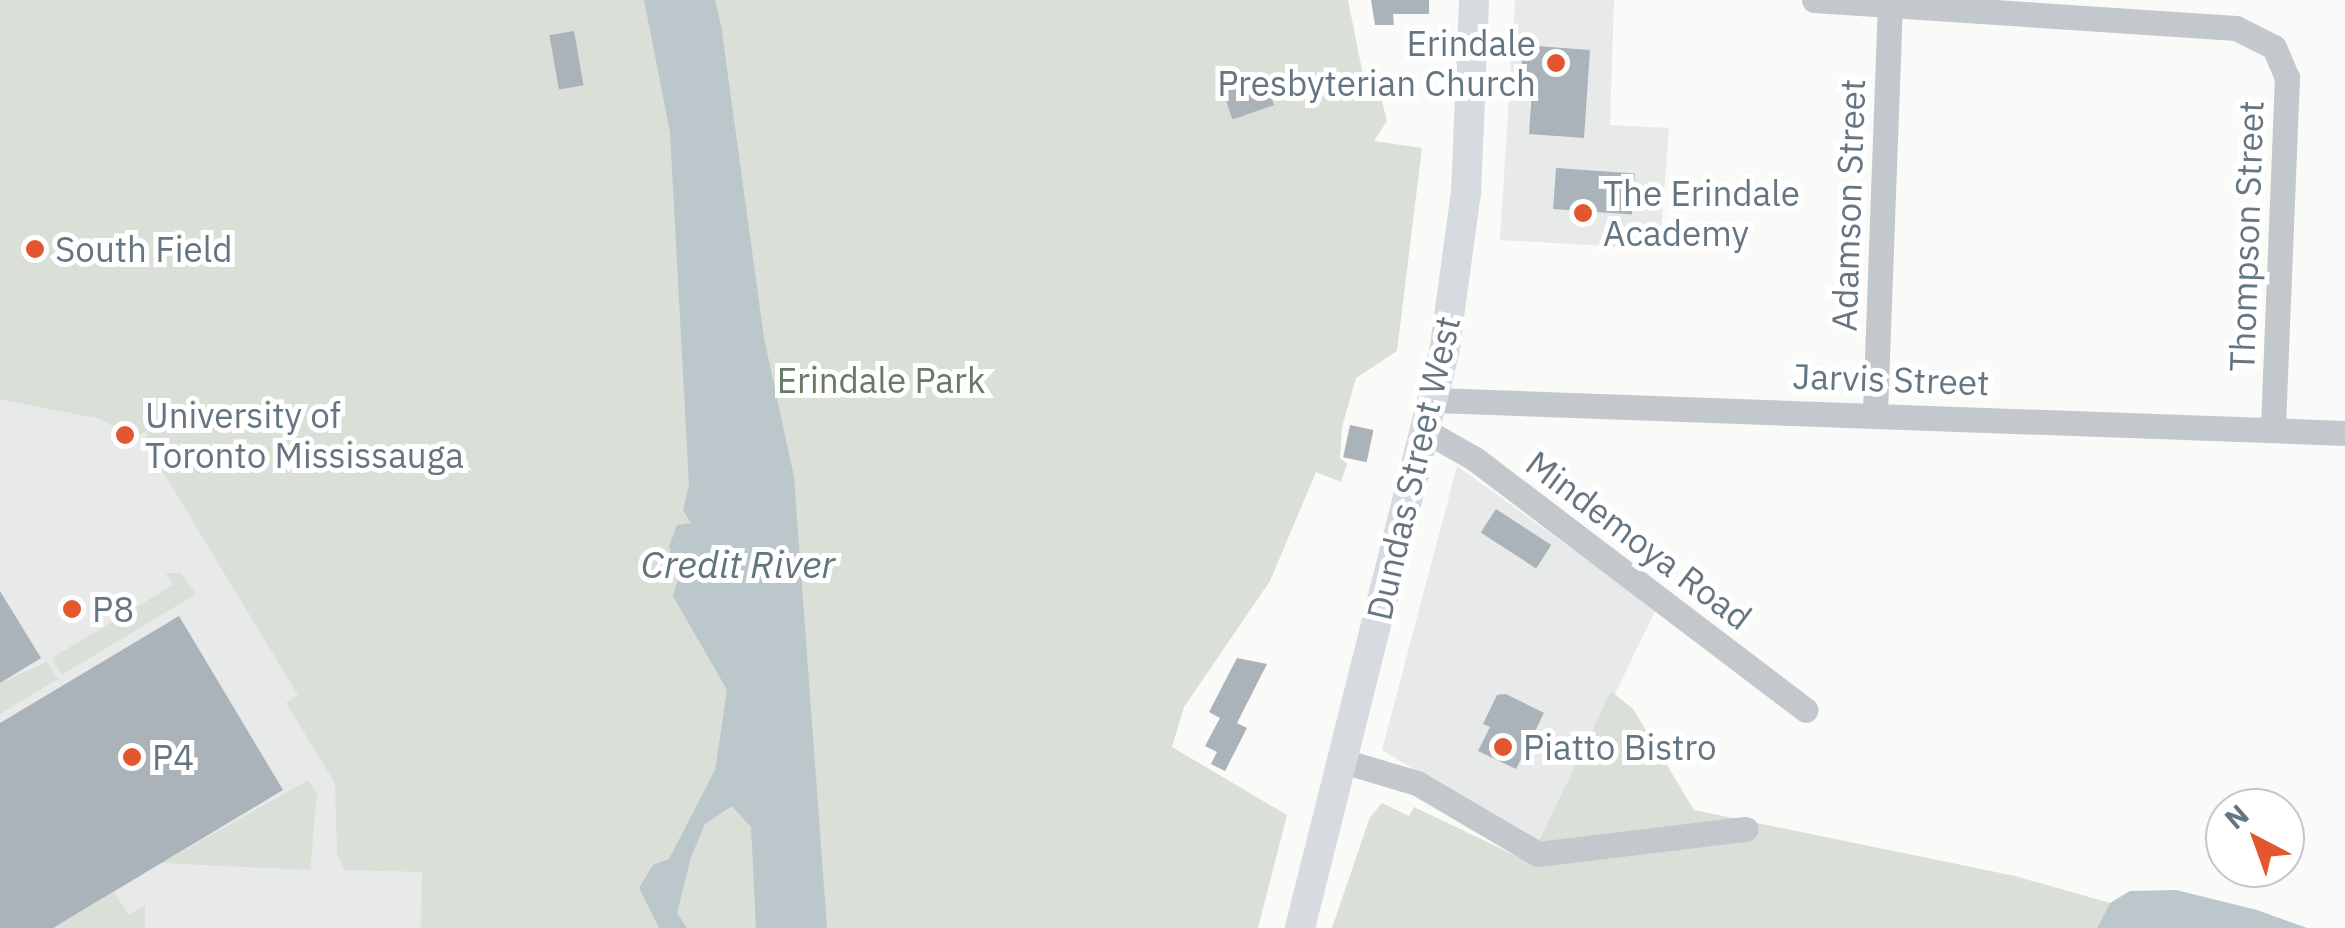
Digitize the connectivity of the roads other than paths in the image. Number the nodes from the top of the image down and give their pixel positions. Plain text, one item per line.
1 (1474, 0) edge
2 (1814, 0) edge
3 (1890, 3) edge
4 (1434, 400) junction
5 (1875, 412) junction
6 (2273, 430) junction
7 (1426, 431) junction
8 (2345, 433) edge
9 (1806, 710) dead end
10 (1343, 760) junction
11 (1746, 829) dead end
12 (1300, 928) edge

1 - 4 main road, Dundas Street West
2 - 3 street
3 - 5 street, Adamson Street
3 - 6 street, Thompson Street
4 - 5 street, Jarvis Street
4 - 7 main road, Dundas Street West
5 - 6 street, Jarvis Street
6 - 8 street, Jarvis Street
7 - 9 street, Mindemoya Road
7 - 10 main road, Dundas Street West
10 - 11 street
10 - 12 main road, Dundas Street West

